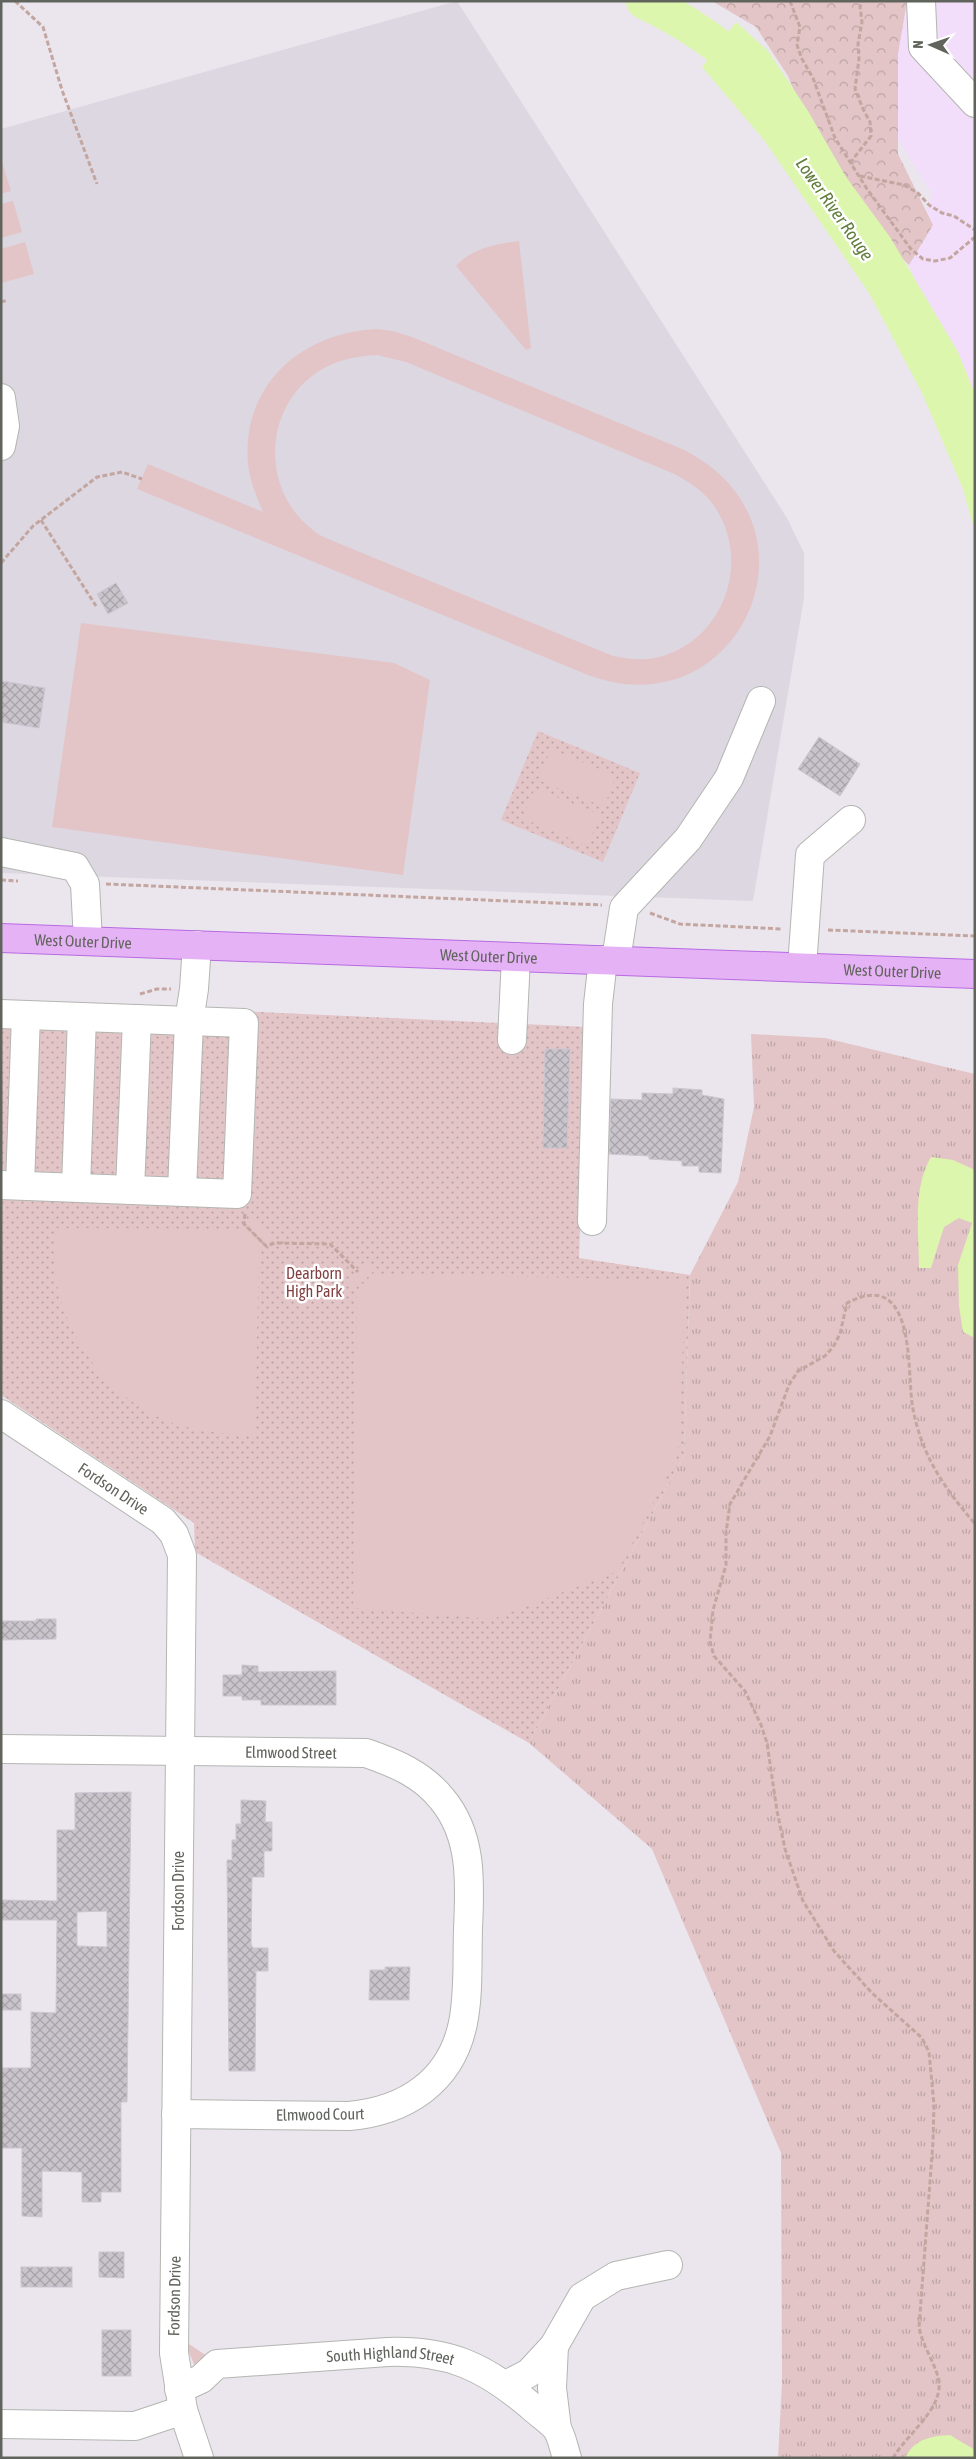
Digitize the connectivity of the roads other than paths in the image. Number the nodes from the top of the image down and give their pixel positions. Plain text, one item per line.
1 (921, 1) edge
2 (975, 103) edge
3 (1, 398) edge
4 (1, 446) edge
5 (761, 701) dead end
6 (851, 820) dead end
7 (1, 852) edge
8 (1, 938) edge
9 (88, 941) junction
10 (197, 945) junction
11 (516, 957) junction
12 (610, 960) junction
13 (802, 968) junction
14 (975, 974) edge
15 (14, 1015) edge
16 (82, 1017) junction
17 (137, 1019) junction
18 (189, 1021) junction
19 (512, 1040) dead end
20 (10, 1185) edge
21 (76, 1188) junction
22 (130, 1190) junction
23 (182, 1191) junction
24 (592, 1221) dead end
25 (1, 1414) edge
26 (1, 1749) edge
27 (179, 1750) junction
28 (468, 1917) joint
29 (176, 2114) junction
30 (668, 2265) dead end
31 (554, 2346) junction
32 (506, 2385) junction
33 (181, 2399) junction
34 (1, 2424) edge
35 (557, 2429) junction
36 (199, 2458) edge
37 (568, 2458) edge

1 - 2 street
3 - 4 street
5 - 12 street
6 - 13 street
7 - 9 street
8 - 9 main road, West Outer Drive
9 - 10 main road, West Outer Drive
10 - 11 main road, West Outer Drive
10 - 18 street
11 - 12 main road, West Outer Drive
11 - 19 street
12 - 13 main road, West Outer Drive
12 - 24 street
13 - 14 main road, West Outer Drive
15 - 16 street
15 - 20 street
16 - 17 street
16 - 21 street
17 - 18 street
17 - 22 street
18 - 23 street
18 - 23 street
20 - 21 street
21 - 22 street
22 - 23 street
25 - 27 street, Fordson Drive
26 - 27 street, Elmwood Street
27 - 28 street, Elmwood Street
27 - 29 street, Fordson Drive
28 - 29 street, Elmwood Court
29 - 33 street, Fordson Drive
30 - 31 street
31 - 32 street
31 - 35 street
32 - 33 street, South Highland Street
32 - 35 street, South Highland Street
33 - 34 street, South Highland Street
33 - 36 street, Fordson Drive
35 - 37 street, South Highland Street

